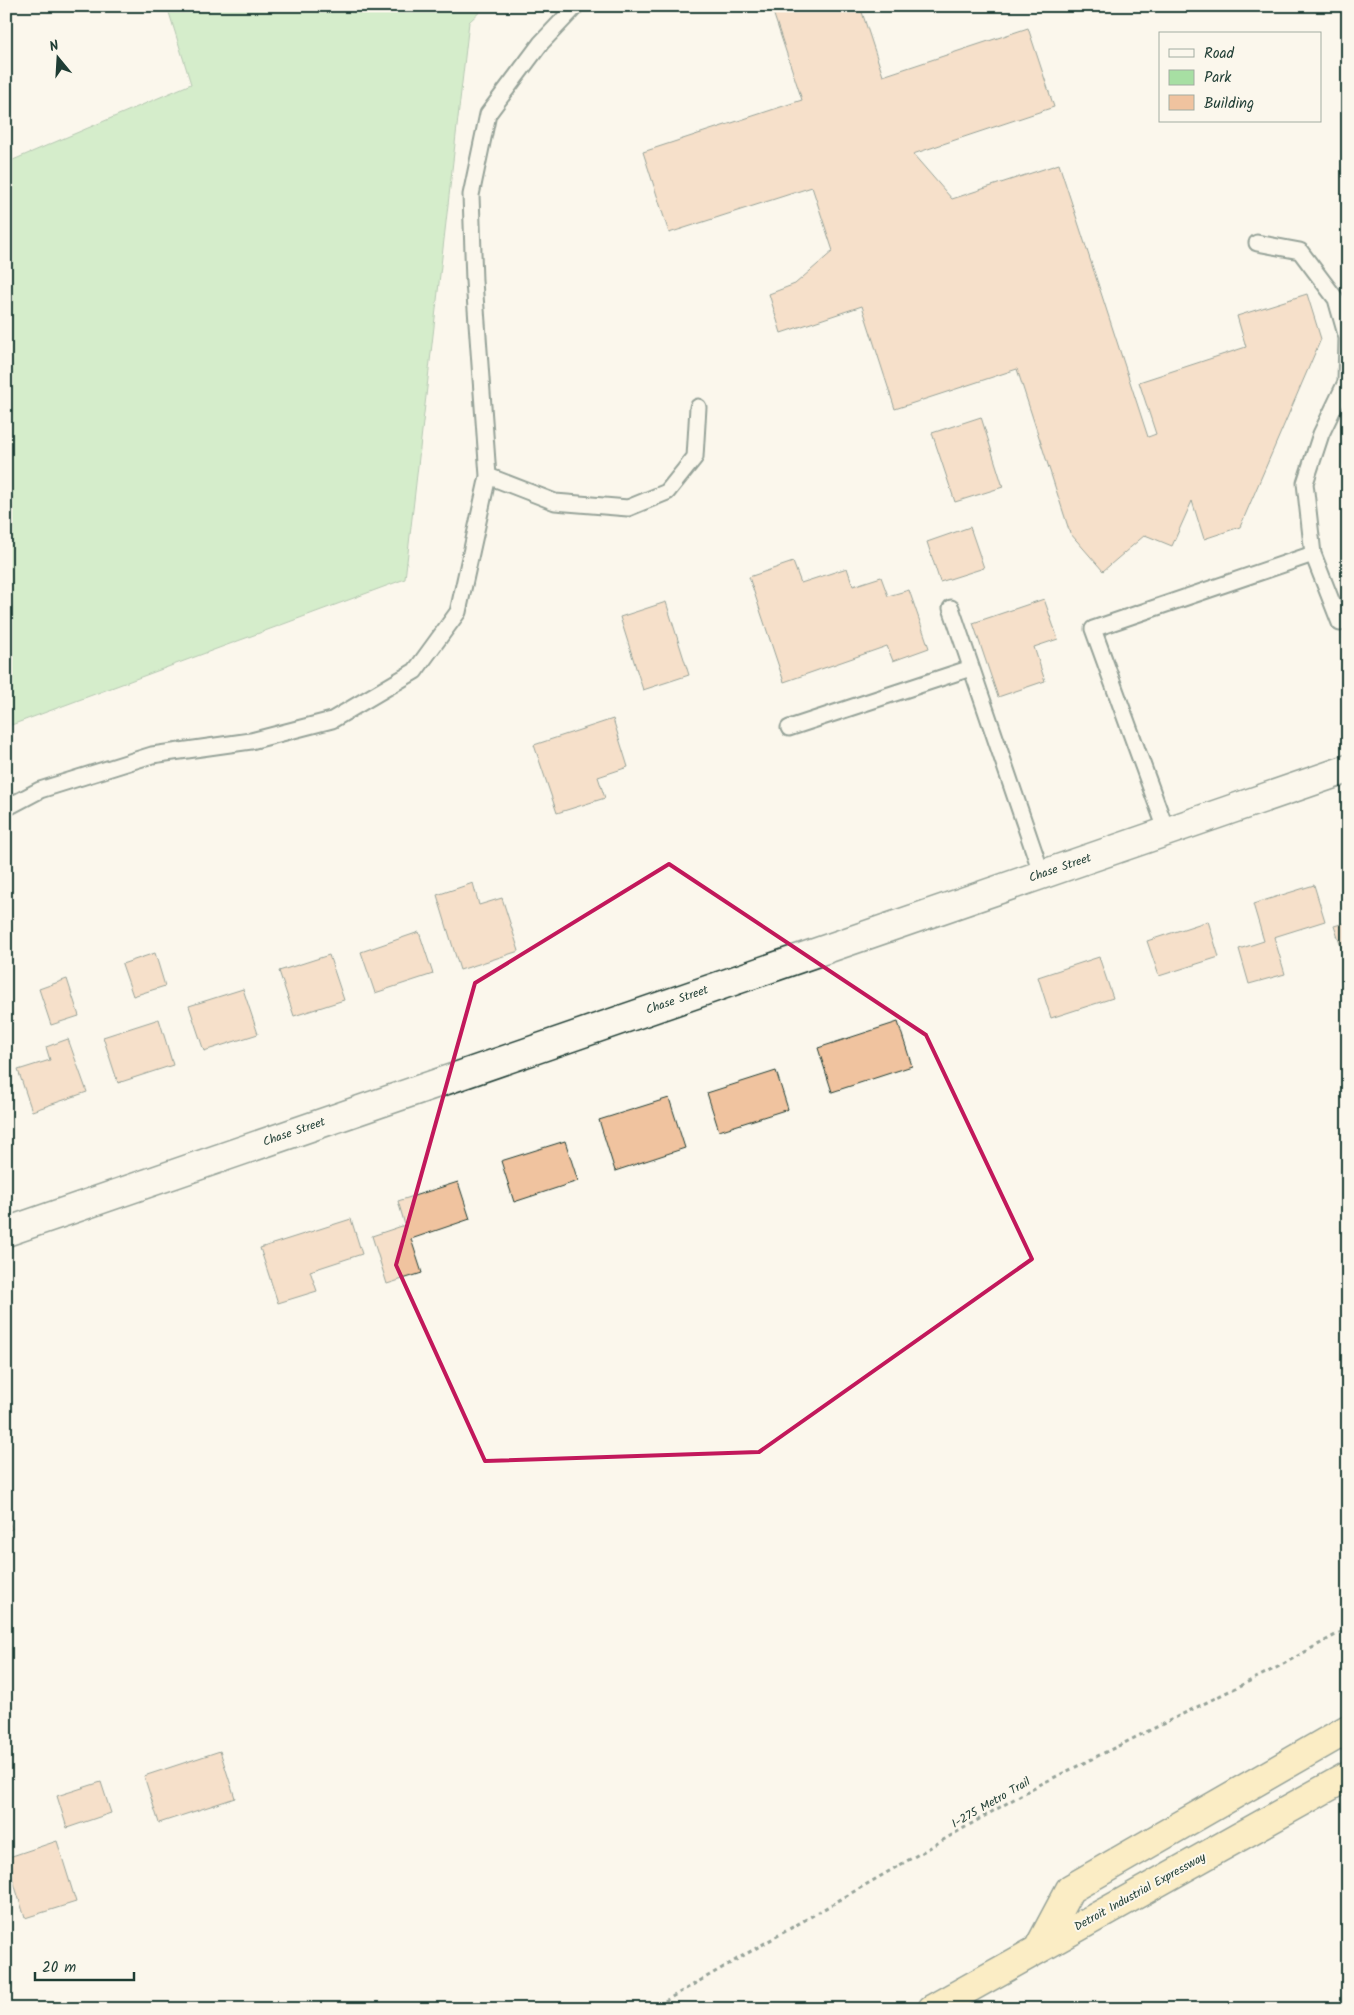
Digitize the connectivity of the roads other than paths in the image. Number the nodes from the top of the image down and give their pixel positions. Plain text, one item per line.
1 (576, 6) edge
2 (1258, 243) dead end
3 (698, 408) dead end
4 (488, 476) junction
5 (1313, 554) junction
6 (951, 608) dead end
7 (1340, 623) dead end
8 (971, 668) junction
9 (789, 728) dead end
10 (1348, 769) edge
11 (6, 808) edge
12 (1167, 832) junction
13 (1042, 875) junction
14 (6, 1232) edge
15 (1348, 1729) edge
16 (1348, 1776) edge
17 (1038, 1949) junction
18 (932, 2009) edge

1 - 4 lane
2 - 5 lane
3 - 4 lane
4 - 11 lane
5 - 7 lane
5 - 12 lane
6 - 8 lane
8 - 9 lane
8 - 13 lane
10 - 12 street, Chase Street
12 - 13 street, Chase Street
13 - 14 street, Chase Street
15 - 17 highway
16 - 17 highway, Detroit Industrial Expressway
17 - 18 highway, Detroit Industrial Expressway

